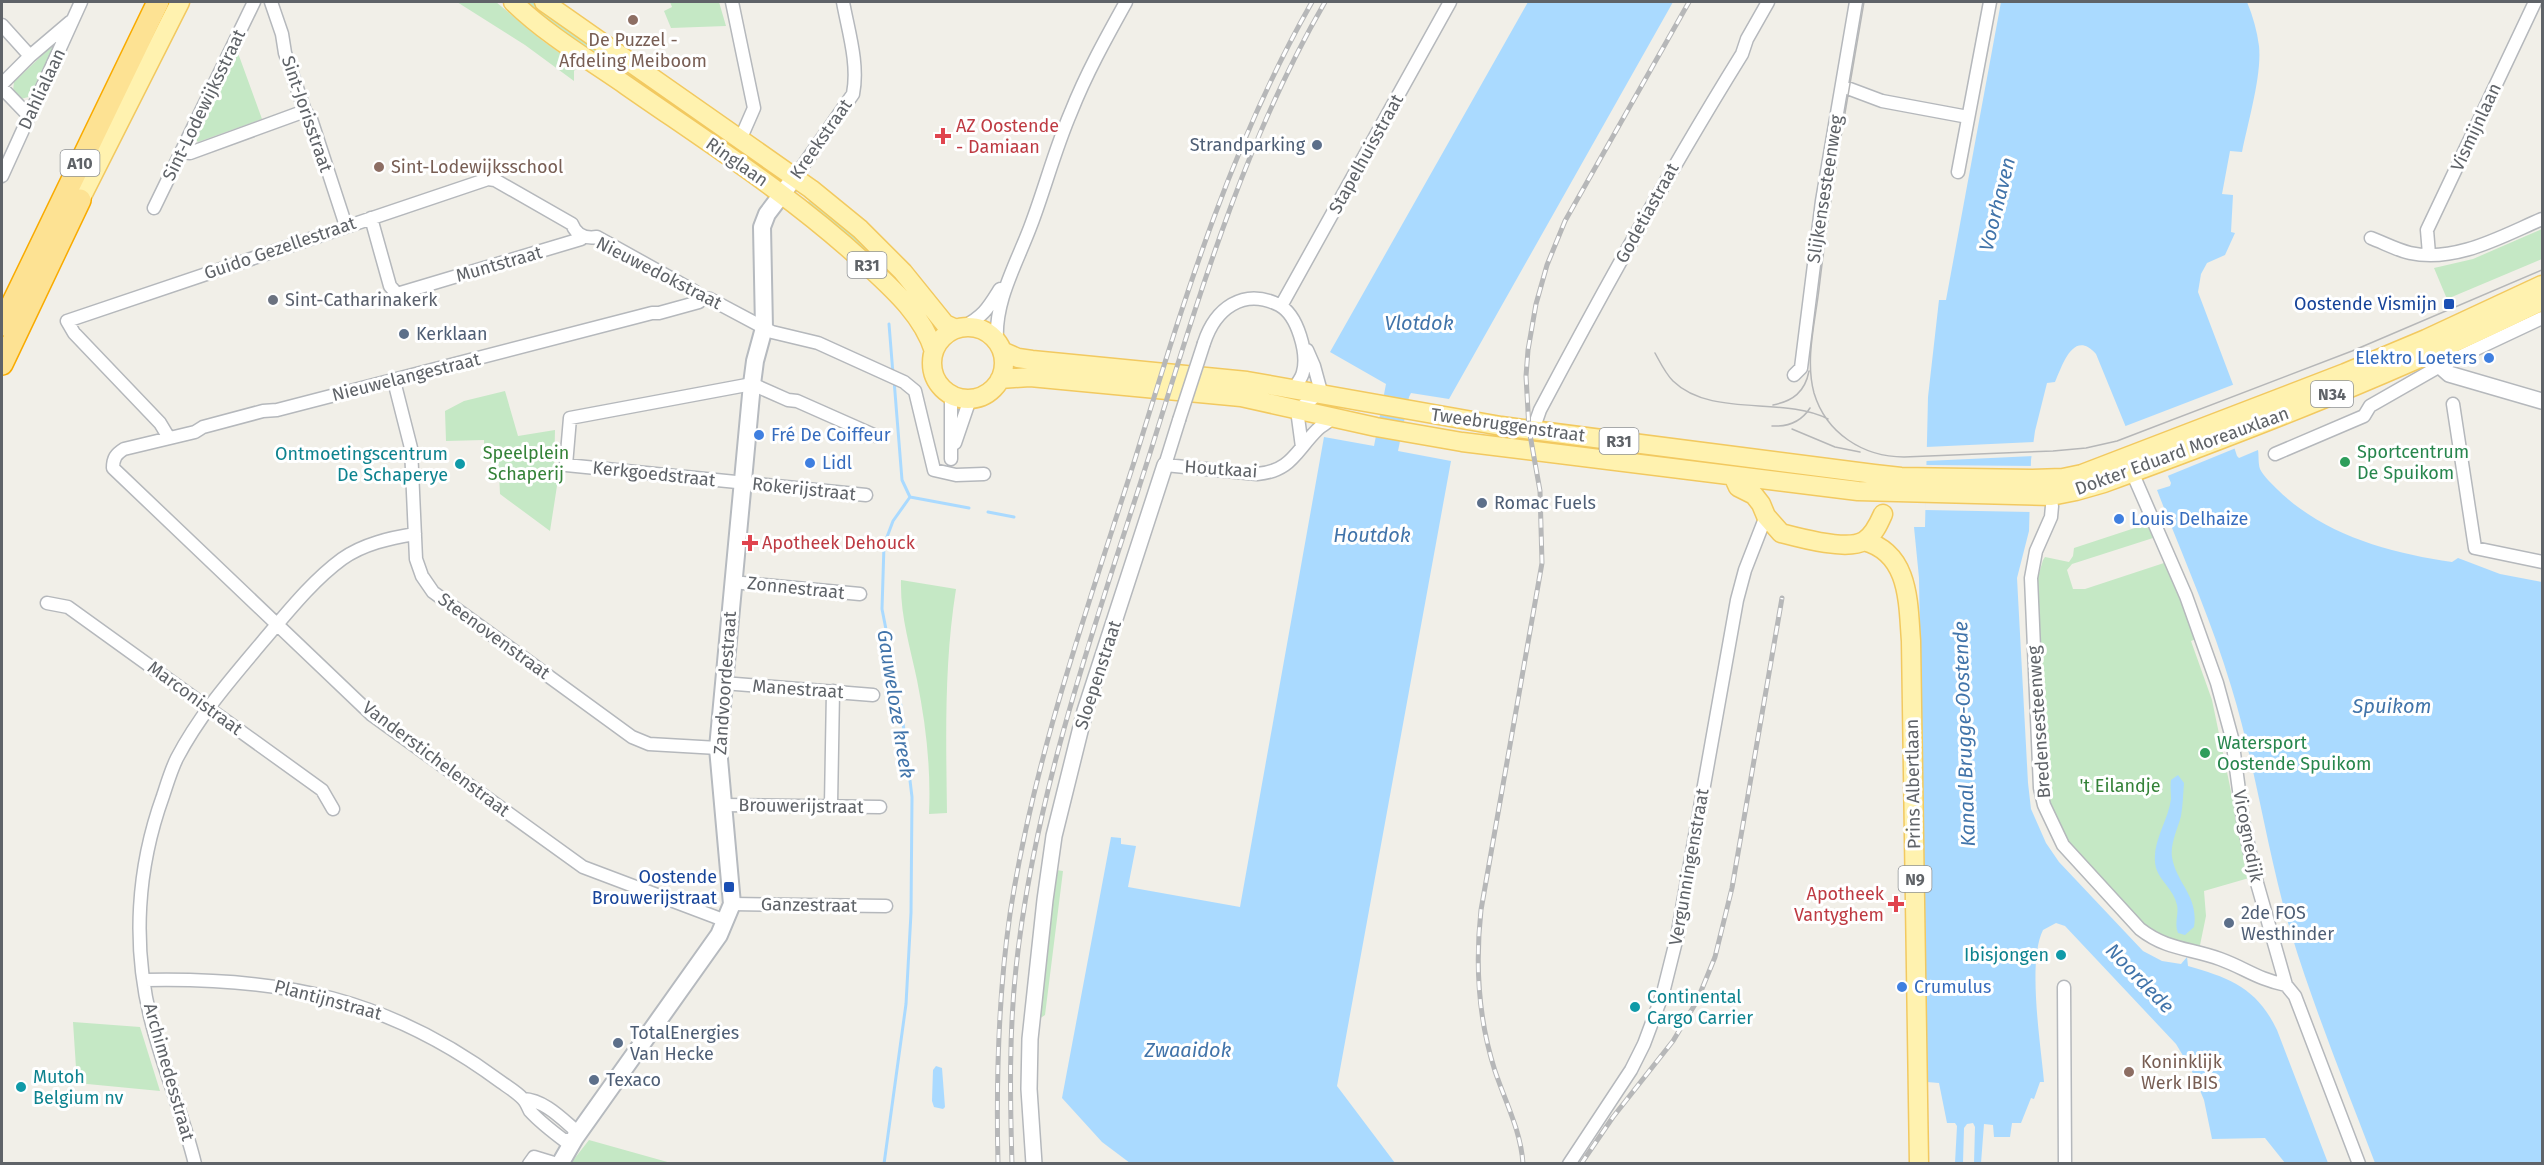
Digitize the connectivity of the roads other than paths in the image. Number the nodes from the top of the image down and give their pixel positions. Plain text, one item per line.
1 (81, 2) edge
2 (158, 2) edge
3 (180, 2) edge
4 (254, 2) edge
5 (271, 2) edge
6 (513, 2) edge
7 (544, 2) edge
8 (732, 2) edge
9 (843, 2) edge
10 (1126, 2) edge
11 (1450, 2) edge
12 (1768, 2) edge
13 (1856, 2) edge
14 (1990, 2) edge
15 (2535, 2) edge
16 (74, 19) junction
17 (2, 24) edge
18 (30, 56) junction
19 (2, 84) edge
20 (1842, 86) junction
21 (2, 88) edge
22 (305, 111) junction
23 (29, 116) junction
24 (1968, 117) junction
25 (740, 140) junction
26 (183, 152) junction
27 (1958, 172) dead end
28 (2, 176) edge
29 (795, 177) junction
30 (495, 180) joint
31 (782, 194) junction
32 (80, 200) joint
33 (154, 208) dead end
34 (371, 218) junction
35 (2542, 219) edge
36 (346, 226) junction
37 (583, 236) junction
38 (2371, 238) dead end
39 (2429, 254) junction
40 (1017, 260) junction
41 (2542, 285) edge
42 (702, 298) junction
43 (2542, 300) edge
44 (1281, 306) junction
45 (2542, 318) edge
46 (2, 325) edge
47 (764, 328) junction
48 (960, 328) junction
49 (1000, 347) junction
50 (1304, 348) junction
51 (934, 351) junction
52 (2433, 352) junction
53 (2, 364) edge
54 (1794, 375) dead end
55 (1000, 379) junction
56 (394, 381) junction
57 (752, 384) junction
58 (1294, 389) junction
59 (1317, 393) junction
60 (951, 394) junction
61 (970, 399) junction
62 (2542, 401) edge
63 (2453, 404) dead end
64 (1297, 410) junction
65 (1332, 418) junction
66 (1501, 426) junction
67 (1533, 430) junction
68 (876, 436) dead end
69 (169, 438) junction
70 (1302, 447) junction
71 (1500, 447) junction
72 (2276, 453) dead end
73 (2156, 455) junction
74 (112, 460) joint
75 (1165, 465) junction
76 (1817, 467) junction
77 (2132, 472) junction
78 (984, 474) dead end
79 (1874, 474) junction
80 (1733, 476) junction
81 (1774, 481) junction
82 (741, 483) junction
83 (1925, 486) junction
84 (1880, 493) junction
85 (2052, 494) junction
86 (866, 495) dead end
87 (1883, 514) junction
88 (1766, 516) junction
89 (1781, 533) junction
90 (415, 534) junction
91 (1864, 541) junction
92 (1754, 549) junction
93 (2542, 562) edge
94 (732, 582) junction
95 (1905, 585) junction
96 (860, 594) dead end
97 (47, 603) dead end
98 (277, 625) junction
99 (723, 683) junction
100 (833, 692) junction
101 (873, 695) dead end
102 (208, 707) junction
103 (718, 748) junction
104 (722, 805) junction
105 (831, 806) junction
106 (880, 807) dead end
107 (333, 809) dead end
108 (732, 904) junction
109 (886, 906) dead end
110 (726, 921) junction
111 (144, 980) junction
112 (2286, 985) junction
113 (2064, 987) dead end
114 (575, 1138) junction
115 (195, 1164) edge
116 (529, 1164) edge
117 (558, 1164) edge
118 (1034, 1164) edge
119 (1569, 1164) edge
120 (1919, 1164) edge
121 (2065, 1164) edge
122 (2360, 1164) edge

1 - 16 street, Dahlialaan
2 - 46 highway, A10
3 - 32 main road, A10
4 - 26 street, Sint-Lodewijksstraat
5 - 22 street, Sint-Jorisstraat
6 - 31 main road, Ringlaan / R31
7 - 25 main road, Ringlaan / R31
8 - 25 street
9 - 29 street, Kreekstraat
10 - 40 street
11 - 44 street, Stapelhuisstraat
12 - 67 street, Godetiastraat
13 - 20 street, Slijkensesteenweg
14 - 24 street
15 - 39 street, Vismijnlaan
16 - 18 street
16 - 23 street, Dahlialaan
17 - 18 street
18 - 19 street
20 - 24 street
20 - 54 street, Slijkensesteenweg
21 - 23 street
22 - 26 street
22 - 36 street, Sint-Jorisstraat
23 - 28 street, Dahlialaan
24 - 27 street
25 - 29 main road, Ringlaan / R31
26 - 33 street, Sint-Lodewijksstraat
29 - 31 main road, Kreekstraat
29 - 48 main road, Ringlaan / R31
30 - 34 street, Guido Gezellestraat
30 - 37 street, Nieuwedokstraat
31 - 47 main road, Zandvoordestraat
31 - 51 main road, Ringlaan / R31
32 - 53 highway, A10
34 - 36 street, Guido Gezellestraat
34 - 37 street, Muntstraat
35 - 39 street
36 - 69 street, Guido Gezellestraat
37 - 42 street, Nieuwedokstraat
38 - 39 street
40 - 48 street
40 - 49 street
41 - 52 main road, Dokter Eduard Moreauxlaan / N34
42 - 47 street, Nieuwedokstraat
42 - 56 street, Nieuwelangestraat
43 - 52 main road, Dokter Eduard Moreauxlaan / N34
44 - 50 street
44 - 75 street, Sloepenstraat, bridge
45 - 52 street, Dokter Eduard Moreauxlaan
47 - 57 main road, Zandvoordestraat
47 - 78 street, Nieuwedokstraat
48 - 49 main road, R31
48 - 51 main road
49 - 55 main road
49 - 58 main road, Tweebruggenstraat / R31
50 - 58 street
50 - 59 street
51 - 60 main road, R31
52 - 62 street
52 - 72 street
52 - 73 main road, Dokter Eduard Moreauxlaan / N34
55 - 61 main road
55 - 64 main road, Tweebruggenstraat / R31
56 - 69 street, Nieuwelangestraat
56 - 90 street, Steenovenstraat
57 - 68 street
57 - 82 main road, Zandvoordestraat
57 - 82 street, Kerkgoedstraat
58 - 59 main road, Tweebruggenstraat / R31
59 - 64 street
59 - 66 main road, Tweebruggenstraat / R31
60 - 61 main road
60 - 61 street
63 - 93 street
64 - 65 main road, Tweebruggenstraat / R31
64 - 70 street
65 - 70 street, Houtkaai
65 - 71 main road, Tweebruggenstraat / R31
66 - 67 main road, Tweebruggenstraat / R31
66 - 71 street
67 - 76 main road, Tweebruggenstraat / R31
69 - 74 street, Nieuwelangestraat
70 - 75 street, Houtkaai
71 - 80 main road, Tweebruggenstraat / R31
73 - 77 main road, Dokter Eduard Moreauxlaan / N34
73 - 85 main road, Dokter Eduard Moreauxlaan / N34
74 - 98 street, Vanderstichelenstraat
75 - 118 street, Sloepenstraat
76 - 79 main road, Tweebruggenstraat / R31
76 - 81 main road
77 - 85 main road, Dokter Eduard Moreauxlaan / N34
77 - 112 street, Vicognedijk
79 - 83 main road, Tweebruggenstraat / N34
79 - 84 main road, Prins Albertlaan
80 - 81 main road, Tweebruggenstraat / R31
80 - 88 main road
81 - 84 main road, Tweebruggenstraat / R31
81 - 88 main road
82 - 86 street, Rokerijstraat
82 - 94 main road, Zandvoordestraat
83 - 84 main road, Tweebruggenstraat / N34
83 - 85 main road, Tweebruggenstraat / N34
84 - 87 main road, Prins Albertlaan
85 - 112 street, Bredensesteenweg
87 - 91 main road
87 - 95 main road, Prins Albertlaan / N9
88 - 89 main road
88 - 92 street, Vergunningenstraat
89 - 91 main road
89 - 92 street
90 - 98 street, Archimedesstraat
90 - 103 street, Steenovenstraat
91 - 95 main road, Prins Albertlaan / N9
92 - 119 street, Vergunningenstraat
94 - 96 street, Zonnestraat
94 - 99 main road, Zandvoordestraat
95 - 120 main road, Prins Albertlaan / N9
97 - 102 street, Marconistraat
98 - 102 street, Archimedesstraat
98 - 110 street, Vanderstichelenstraat
99 - 100 street, Manestraat
99 - 103 main road, Zandvoordestraat
100 - 101 street, Manestraat
100 - 105 street
102 - 107 street, Marconistraat
102 - 111 street, Archimedesstraat
103 - 104 main road, Zandvoordestraat
104 - 105 street, Brouwerijstraat
104 - 108 main road, Zandvoordestraat
105 - 106 street, Brouwerijstraat
108 - 109 street, Ganzestraat
108 - 110 main road, Zandvoordestraat
110 - 114 main road, Zandvoordestraat
111 - 114 street, Plantijnstraat
111 - 115 street, Archimedesstraat
112 - 122 street, Vicognedijk
113 - 121 street
114 - 117 main road, Zandvoordestraat
116 - 117 street

